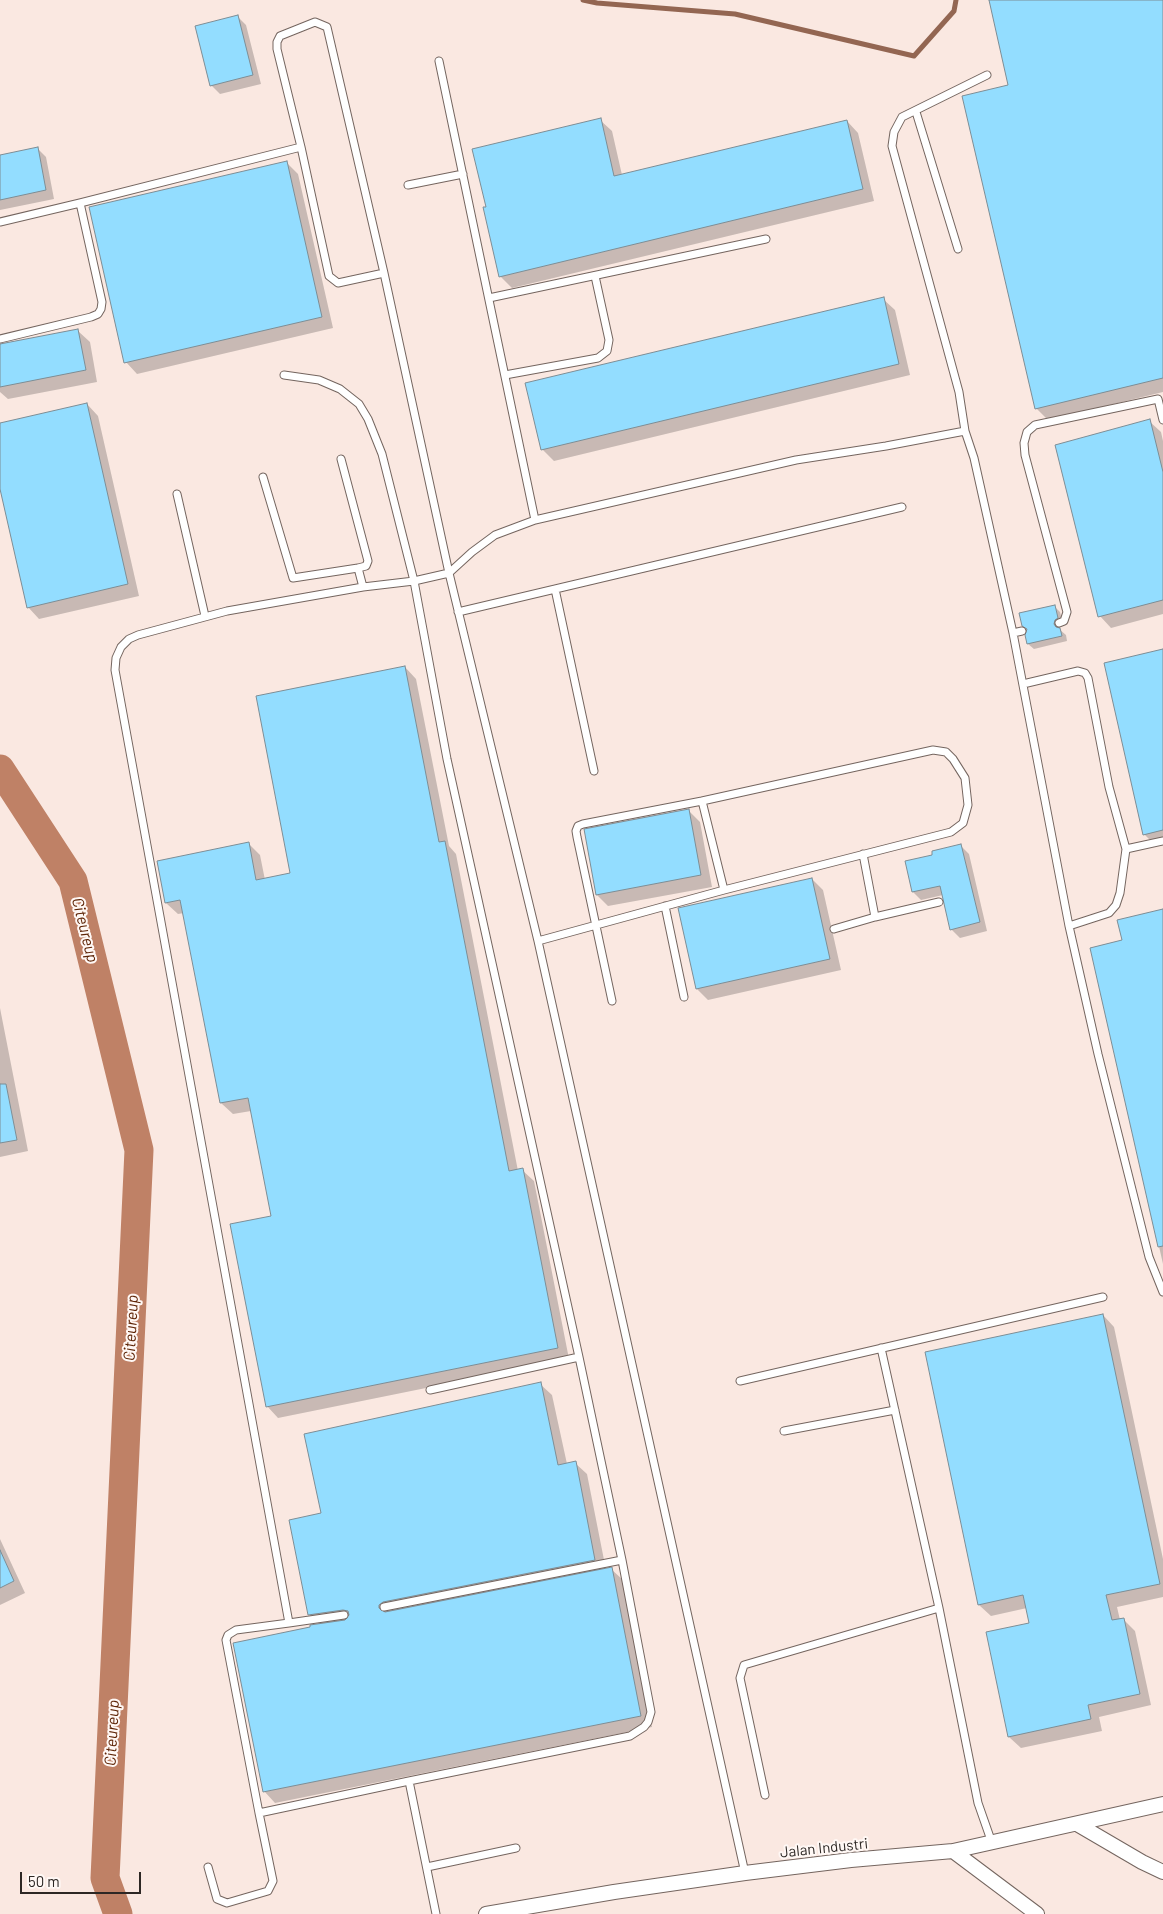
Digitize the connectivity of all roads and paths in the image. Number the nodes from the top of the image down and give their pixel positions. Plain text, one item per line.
1 (439, 61) dead end
2 (987, 76) dead end
3 (916, 112) junction
4 (301, 147) junction
5 (463, 174) junction
6 (408, 185) dead end
7 (80, 203) junction
8 (0, 222) edge
9 (766, 239) dead end
10 (958, 249) dead end
11 (384, 273) junction
12 (595, 276) junction
13 (489, 298) junction
14 (0, 339) edge
15 (284, 375) dead end
16 (506, 375) junction
17 (1160, 398) edge
18 (1163, 420) edge
19 (965, 431) junction
20 (340, 459) dead end
21 (263, 477) dead end
22 (177, 494) dead end
23 (902, 507) dead end
24 (535, 520) junction
25 (358, 568) junction
26 (449, 573) junction
27 (414, 581) junction
28 (362, 587) junction
29 (555, 589) junction
30 (458, 612) junction
31 (205, 616) junction
32 (1059, 622) dead end
33 (1022, 631) dead end
34 (1013, 633) junction
35 (1023, 684) junction
36 (594, 771) dead end
37 (702, 801) junction
38 (1163, 841) edge
39 (1126, 849) junction
40 (863, 854) junction
41 (724, 890) junction
42 (939, 902) dead end
43 (665, 906) junction
44 (875, 917) junction
45 (596, 926) junction
46 (1069, 926) junction
47 (834, 928) dead end
48 (538, 942) junction
49 (684, 997) dead end
50 (612, 1001) dead end
51 (1163, 1292) edge
52 (1103, 1297) dead end
53 (881, 1348) junction
54 (579, 1357) junction
55 (740, 1381) dead end
56 (430, 1390) dead end
57 (895, 1410) junction
58 (784, 1431) dead end
59 (622, 1560) junction
60 (384, 1608) dead end
61 (938, 1608) junction
62 (344, 1615) dead end
63 (289, 1623) junction
64 (409, 1781) junction
65 (765, 1795) dead end
66 (1163, 1804) edge
67 (259, 1813) junction
68 (1077, 1824) junction
69 (992, 1843) junction
70 (516, 1848) dead end
71 (953, 1851) junction
72 (208, 1867) dead end
73 (427, 1867) junction
74 (1163, 1872) edge
75 (745, 1873) junction
76 (436, 1914) edge
77 (486, 1914) edge
78 (1037, 1914) edge

1 - 5 lane
2 - 3 lane
3 - 10 lane
3 - 19 lane
4 - 7 lane
4 - 11 lane
4 - 11 lane
5 - 6 lane
5 - 13 lane
7 - 8 lane
7 - 14 lane
9 - 12 lane
11 - 26 lane
12 - 13 lane
12 - 16 lane
13 - 16 lane
15 - 27 lane
16 - 24 lane
17 - 18 lane
17 - 32 lane
19 - 24 lane
19 - 34 lane
20 - 25 lane
21 - 25 lane
22 - 31 lane
23 - 29 lane
24 - 26 lane
25 - 28 lane
26 - 27 lane
26 - 30 lane
27 - 28 lane
27 - 54 lane
28 - 31 lane
29 - 30 lane
29 - 36 lane
30 - 48 lane
31 - 63 lane
33 - 34 lane
34 - 35 lane
35 - 39 lane
35 - 46 lane
37 - 40 lane
37 - 41 lane
37 - 45 lane
38 - 39 lane
39 - 46 lane
40 - 41 lane
40 - 44 lane
41 - 43 lane
42 - 44 lane
43 - 45 lane
43 - 49 lane
44 - 47 lane
45 - 48 lane
45 - 50 lane
46 - 51 lane
48 - 75 lane
52 - 53 lane
53 - 55 lane
53 - 57 lane
54 - 56 lane
54 - 59 lane
57 - 58 lane
57 - 61 lane
59 - 60 lane
59 - 64 lane
61 - 65 lane
61 - 69 lane
62 - 63 lane
63 - 67 lane
64 - 67 lane
64 - 73 lane
66 - 68 street, Jalan Industri
67 - 72 lane
68 - 69 street, Jalan Industri
68 - 74 street
69 - 71 street, Jalan Industri
70 - 73 lane
71 - 75 street, Jalan Industri
71 - 78 street
73 - 76 lane
75 - 77 street, Jalan Industri

